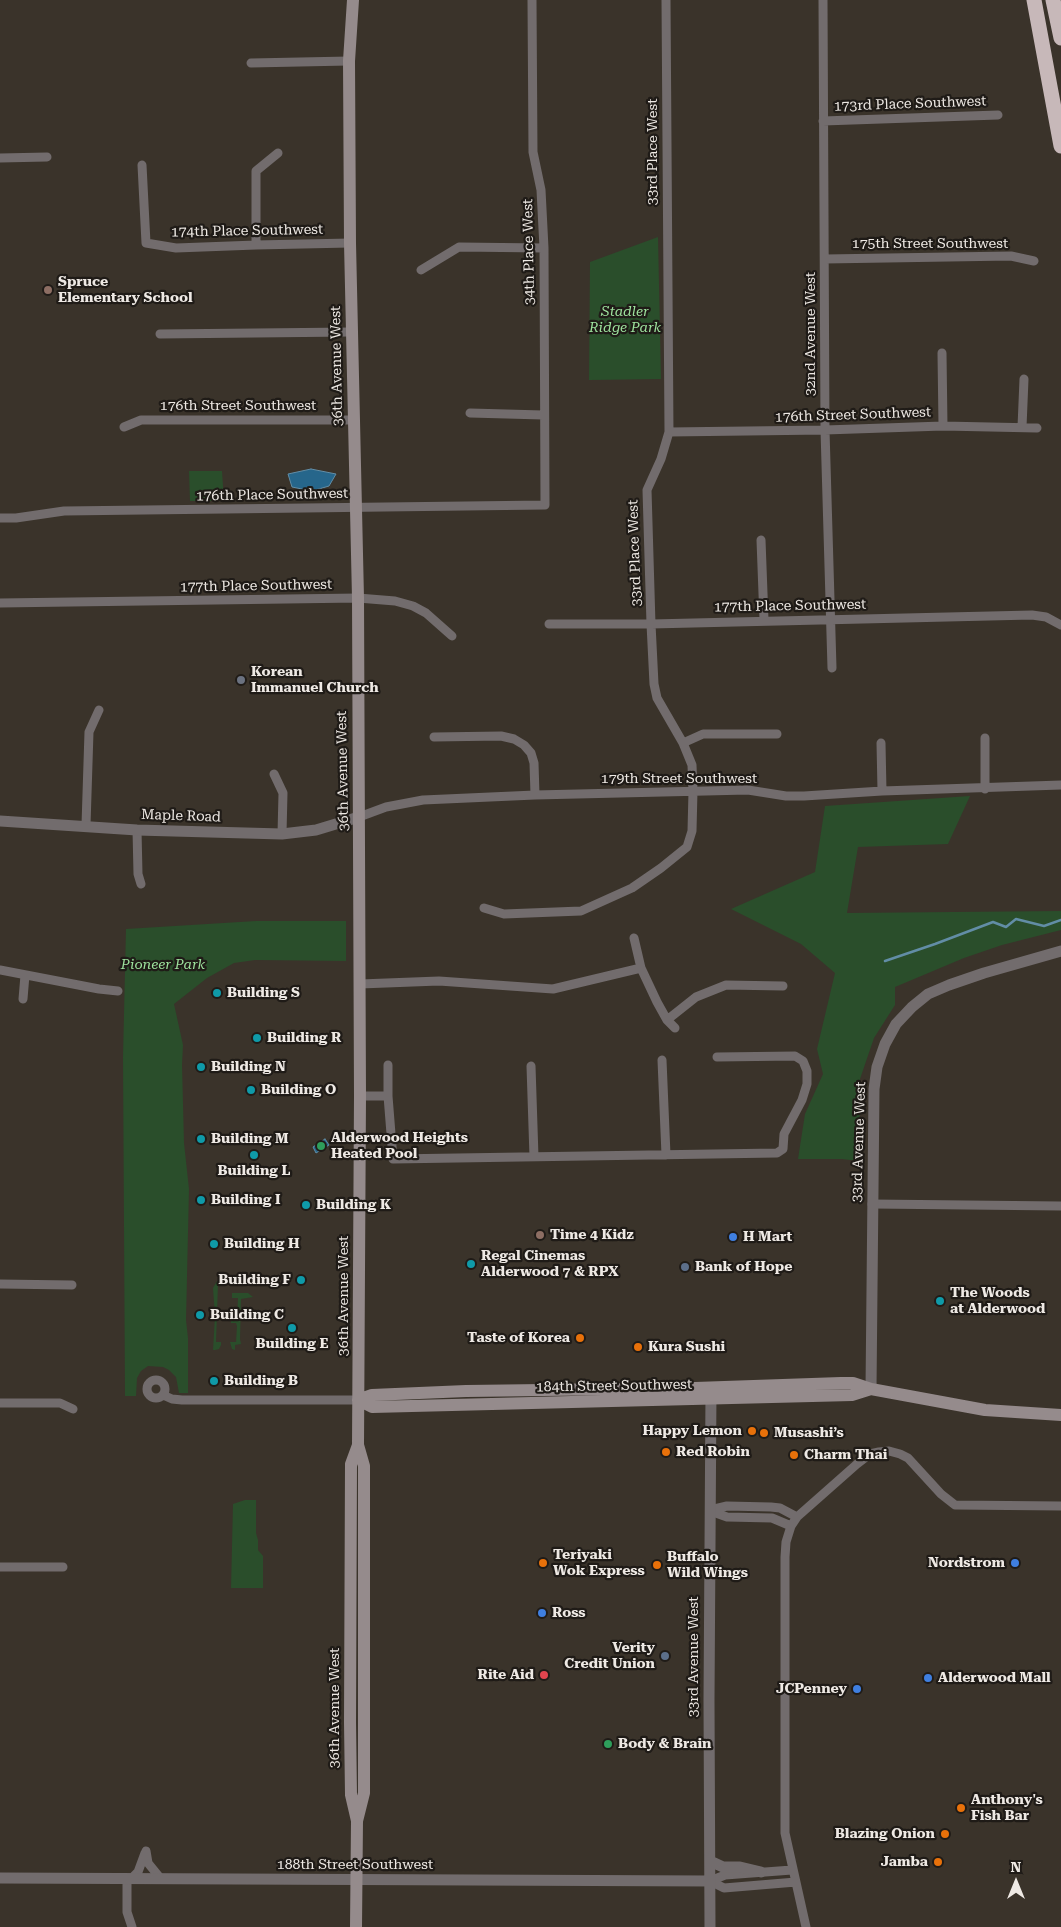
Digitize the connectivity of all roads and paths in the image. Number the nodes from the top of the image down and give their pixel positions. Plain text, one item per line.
1 (532, 0) edge
2 (666, 0) edge
3 (823, 0) edge
4 (1034, 0) edge
5 (1042, 0) edge
6 (1053, 0) edge
7 (351, 2) edge
8 (1061, 38) edge
9 (349, 62) junction
10 (251, 63) dead end
11 (1061, 98) edge
12 (998, 115) dead end
13 (823, 121) junction
14 (1061, 146) edge
15 (278, 153) dead end
16 (47, 157) dead end
17 (0, 158) edge
18 (142, 165) dead end
19 (350, 243) junction
20 (256, 245) junction
21 (544, 248) junction
22 (824, 259) junction
23 (1034, 261) dead end
24 (421, 270) dead end
25 (351, 332) junction
26 (160, 334) dead end
27 (942, 354) dead end
28 (1024, 379) dead end
29 (470, 413) dead end
30 (543, 415) junction
31 (353, 420) junction
32 (943, 426) junction
33 (124, 428) dead end
34 (1022, 428) junction
35 (1037, 428) dead end
36 (825, 430) junction
37 (669, 432) junction
38 (545, 505) joint
39 (355, 508) junction
40 (0, 518) edge
41 (761, 540) dead end
42 (358, 598) junction
43 (0, 603) edge
44 (830, 619) junction
45 (764, 620) junction
46 (549, 624) dead end
47 (651, 624) junction
48 (1061, 625) edge
49 (452, 636) dead end
50 (832, 668) dead end
51 (99, 710) dead end
52 (777, 734) dead end
53 (434, 737) dead end
54 (985, 738) dead end
55 (881, 742) dead end
56 (683, 743) junction
57 (274, 774) dead end
58 (1061, 785) edge
59 (985, 789) junction
60 (693, 791) junction
61 (882, 791) junction
62 (535, 795) junction
63 (359, 817) junction
64 (0, 820) edge
65 (86, 826) junction
66 (137, 830) junction
67 (282, 834) junction
68 (141, 884) dead end
69 (484, 908) dead end
70 (634, 938) dead end
71 (1061, 950) edge
72 (641, 968) junction
73 (0, 970) edge
74 (25, 975) junction
75 (360, 984) junction
76 (783, 986) dead end
77 (118, 991) dead end
78 (23, 999) dead end
79 (666, 1020) junction
80 (675, 1028) dead end
81 (718, 1057) dead end
82 (662, 1060) dead end
83 (388, 1065) dead end
84 (531, 1066) dead end
85 (360, 1096) junction
86 (388, 1096) junction
87 (666, 1155) junction
88 (534, 1157) junction
89 (872, 1204) junction
90 (1061, 1206) edge
91 (0, 1284) edge
92 (72, 1285) dead end
93 (871, 1389) junction
94 (515, 1391) junction
95 (711, 1393) junction
96 (164, 1395) dead end
97 (358, 1400) junction
98 (593, 1401) junction
99 (0, 1403) edge
100 (464, 1405) junction
101 (73, 1409) dead end
102 (1061, 1415) edge
103 (1061, 1506) edge
104 (710, 1510) junction
105 (797, 1517) junction
106 (792, 1526) junction
107 (0, 1567) edge
108 (63, 1567) dead end
109 (710, 1861) junction
110 (792, 1870) junction
111 (762, 1872) junction
112 (0, 1878) edge
113 (161, 1879) junction
114 (129, 1880) junction
115 (357, 1880) junction
116 (710, 1881) junction
117 (796, 1882) junction
118 (132, 1927) edge
119 (356, 1927) edge
120 (710, 1927) edge
121 (806, 1927) edge

1 - 21 street, 34th Place West
2 - 37 street, 33rd Place West
3 - 13 street, 32nd Avenue West
4 - 14 highway
5 - 11 highway
6 - 8 highway
7 - 9 main road, 36th Avenue West
9 - 10 street
9 - 19 main road, 36th Avenue West
12 - 13 street, 173rd Place Southwest
13 - 22 street, 32nd Avenue West
15 - 20 street
16 - 17 street
18 - 20 street, 174th Place Southwest
19 - 20 street, 174th Place Southwest
19 - 25 main road, 36th Avenue West
21 - 24 street
21 - 30 street, 34th Place West
22 - 23 street, 175th Street Southwest
22 - 36 street, 32nd Avenue West
25 - 26 street
25 - 31 main road, 36th Avenue West
27 - 32 street
28 - 34 street
29 - 30 street
30 - 38 street, 34th Place West
31 - 33 street, 176th Street Southwest
31 - 39 main road, 36th Avenue West
32 - 34 street, 176th Street Southwest
32 - 36 street, 176th Street Southwest
34 - 35 street, 176th Street Southwest
36 - 37 street, 176th Street Southwest
36 - 44 street, 32nd Avenue West
37 - 47 street, 33rd Place West
38 - 39 street, 176th Place Southwest
39 - 40 street, 176th Place Southwest
39 - 42 main road, 36th Avenue West
41 - 45 street
42 - 43 street, 177th Place Southwest
42 - 49 street, 177th Place Southwest
42 - 63 main road, 36th Avenue West
44 - 45 street, 177th Place Southwest
44 - 48 street, 177th Place Southwest
44 - 50 street, 32nd Avenue West
45 - 47 street, 177th Place Southwest
46 - 47 street, 177th Place Southwest
47 - 56 street, 33rd Place West
51 - 65 street
52 - 56 street
53 - 62 street
54 - 59 street
55 - 61 street
56 - 60 street, 33rd Place West
57 - 67 street
58 - 59 street, 179th Street Southwest
59 - 61 street, 179th Street Southwest
60 - 61 street, 179th Street Southwest
60 - 62 street, 179th Street Southwest
60 - 69 street, 33rd Place West
62 - 63 street, 179th Street Southwest
63 - 67 street, Maple Road
63 - 75 main road, 36th Avenue West
64 - 65 street, Maple Road
65 - 66 street, Maple Road
66 - 67 street, Maple Road
66 - 68 street
70 - 72 street
71 - 89 street, 33rd Avenue West
72 - 75 street
72 - 79 street
73 - 74 street
74 - 77 street
74 - 78 street
75 - 85 main road, 36th Avenue West
76 - 79 street
79 - 80 street
81 - 87 street
82 - 87 street
83 - 86 street
84 - 88 street
85 - 86 street
85 - 97 main road, 36th Avenue West
86 - 88 street
87 - 88 street
89 - 90 street
89 - 93 street, 33rd Avenue West
91 - 92 street
93 - 95 main road, 184th Street Southwest
93 - 102 main road, 184th Street Southwest
94 - 95 main road, 184th Street Southwest
94 - 97 main road, 184th Street Southwest
94 - 98 main road
94 - 100 main road
95 - 98 main road, 184th Street Southwest
95 - 104 street, 33rd Avenue West
96 - 97 street, 184th Street Southwest
97 - 100 main road, 184th Street Southwest
97 - 115 main road, 36th Avenue West
98 - 100 main road, 184th Street Southwest
99 - 101 street
103 - 105 street
104 - 105 street
104 - 106 street
104 - 109 street, 33rd Avenue West
105 - 106 street
106 - 110 street
107 - 108 street
109 - 111 street
109 - 116 street, 33rd Avenue West
110 - 111 street, 188th Street Southwest
110 - 117 street
111 - 116 street, 188th Street Southwest
112 - 114 street, 188th Street Southwest
113 - 114 street, 188th Street Southwest
113 - 114 street
113 - 115 street, 188th Street Southwest
114 - 118 street
115 - 116 street, 188th Street Southwest
115 - 119 main road, 36th Avenue West
116 - 117 street, 188th Street Southwest
116 - 120 street, 33rd Avenue West
117 - 121 street

